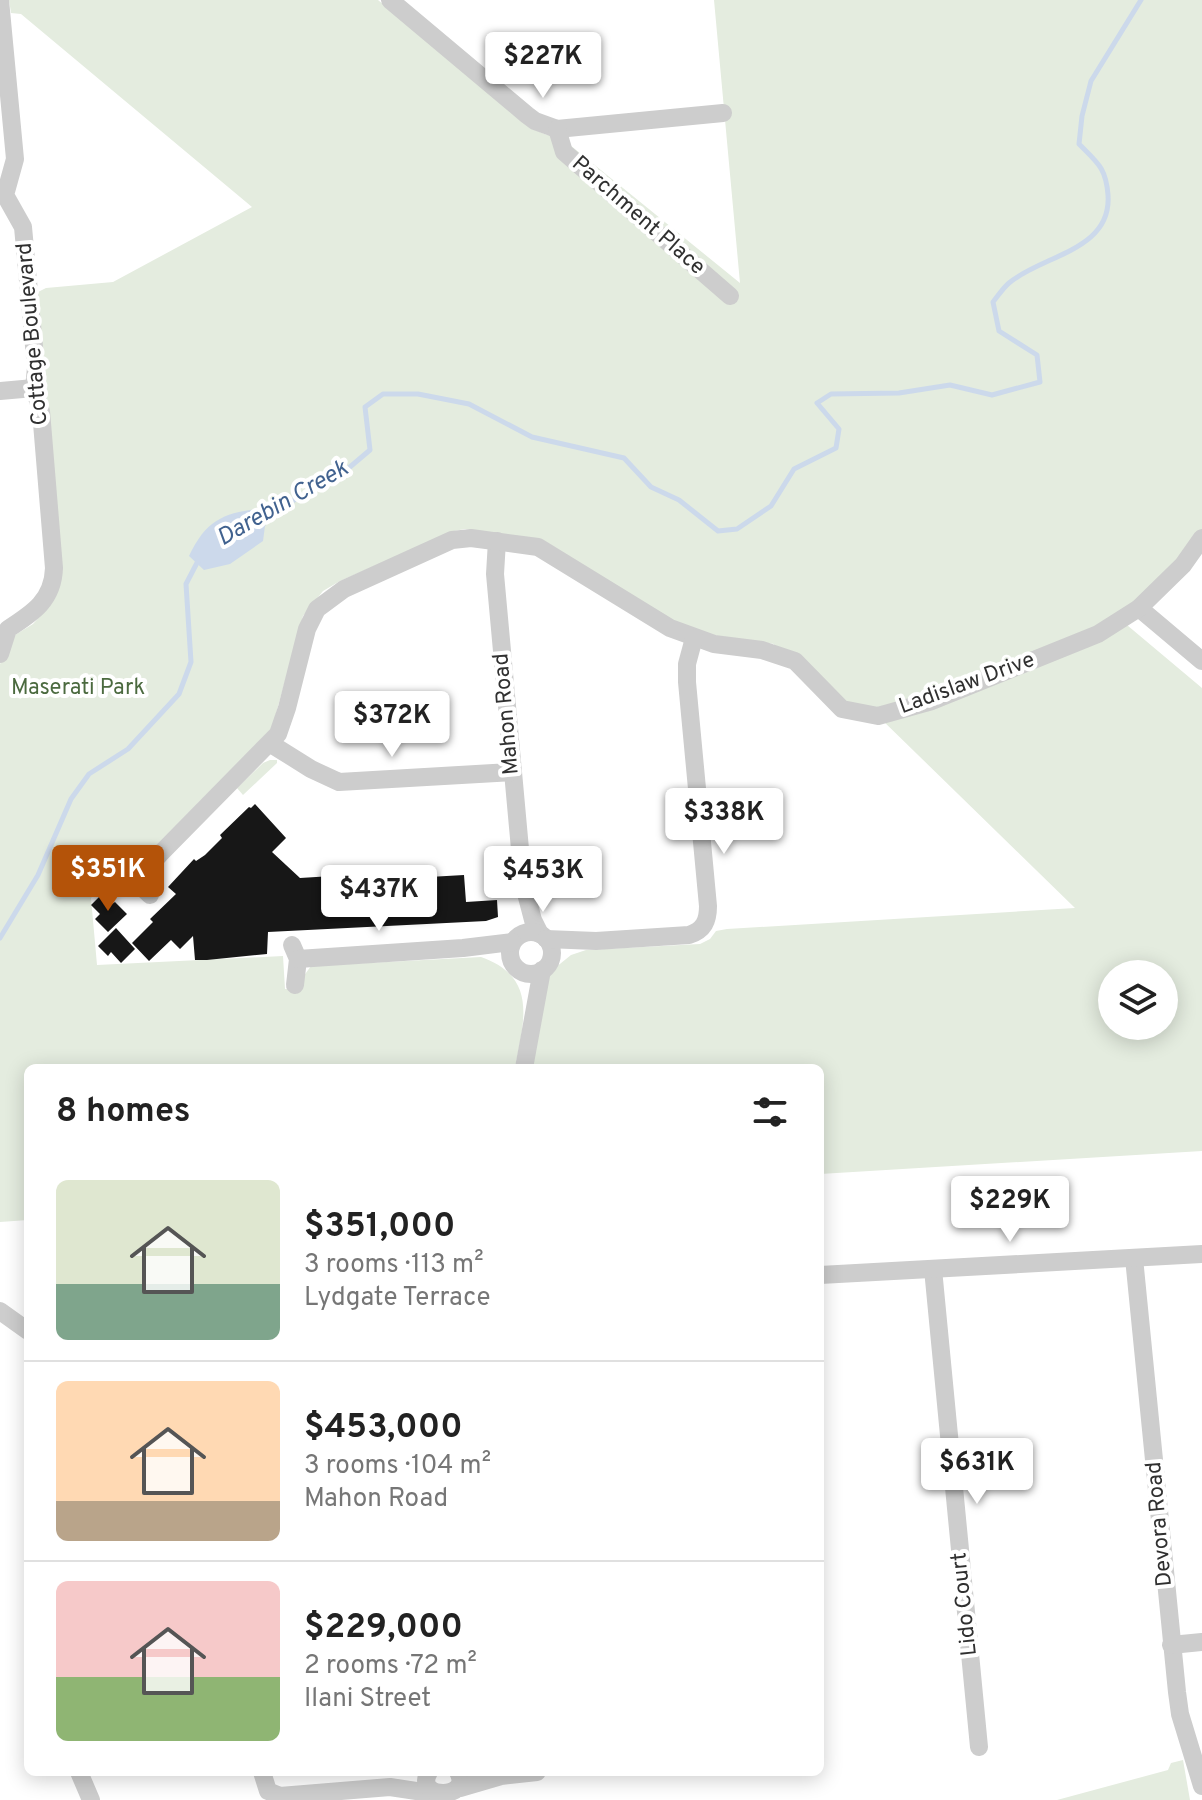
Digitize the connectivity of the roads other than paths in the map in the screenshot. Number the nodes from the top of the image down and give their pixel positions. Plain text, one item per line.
1 (0, 0) edge
2 (390, 0) edge
3 (723, 113) dead end
4 (557, 129) junction
5 (2, 196) edge
6 (730, 296) dead end
7 (34, 388) junction
8 (0, 391) edge
9 (1202, 538) edge
10 (497, 541) junction
11 (1139, 608) junction
12 (4, 626) edge
13 (694, 638) junction
14 (0, 654) edge
15 (1202, 661) edge
16 (271, 744) junction
17 (512, 772) junction
18 (524, 886) junction
19 (150, 895) dead end
20 (543, 937) junction
21 (596, 941) junction
22 (515, 952) junction
23 (546, 965) junction
24 (295, 985) dead end
25 (533, 1014) junction
26 (525, 1064) edge
27 (1202, 1254) edge
28 (1134, 1258) junction
29 (933, 1269) junction
30 (824, 1275) edge
31 (0, 1311) edge
32 (24, 1328) edge
33 (1202, 1642) edge
34 (1171, 1645) junction
35 (979, 1747) dead end
36 (81, 1776) edge
37 (263, 1776) edge
38 (420, 1776) edge
39 (427, 1776) edge
40 (501, 1776) edge
41 (459, 1785) edge
42 (1202, 1786) edge
43 (390, 1787) junction
44 (434, 1797) edge
45 (91, 1800) edge

1 - 5 street, Cottage Boulevard
2 - 4 street
3 - 4 street
4 - 6 street, Parchment Place
5 - 7 street, Cottage Boulevard
7 - 8 street
7 - 12 street, Cottage Boulevard
9 - 11 street, Ladislaw Drive
10 - 13 street, Ladislaw Drive
10 - 16 street, Ladislaw Drive
10 - 17 street, Mahon Road
11 - 13 street, Ladislaw Drive
11 - 15 street
12 - 14 street, Cottage Boulevard
13 - 21 street
16 - 17 street
16 - 19 street
17 - 18 street, Mahon Road
18 - 20 street, Mahon Road
18 - 22 street, Mahon Road
20 - 21 street
20 - 22 street
20 - 23 street
21 - 23 street
22 - 23 street
22 - 24 street
22 - 25 street, Mahon Road
23 - 25 street, Mahon Road
25 - 26 street, Mahon Road
27 - 28 street
28 - 29 street
28 - 34 street, Devora Road
29 - 30 street
29 - 35 street, Lido Court
31 - 32 street
33 - 34 street
34 - 42 street, Devora Road
36 - 45 street
37 - 43 street
38 - 43 street
39 - 44 street
40 - 41 street
41 - 44 street
43 - 44 street

